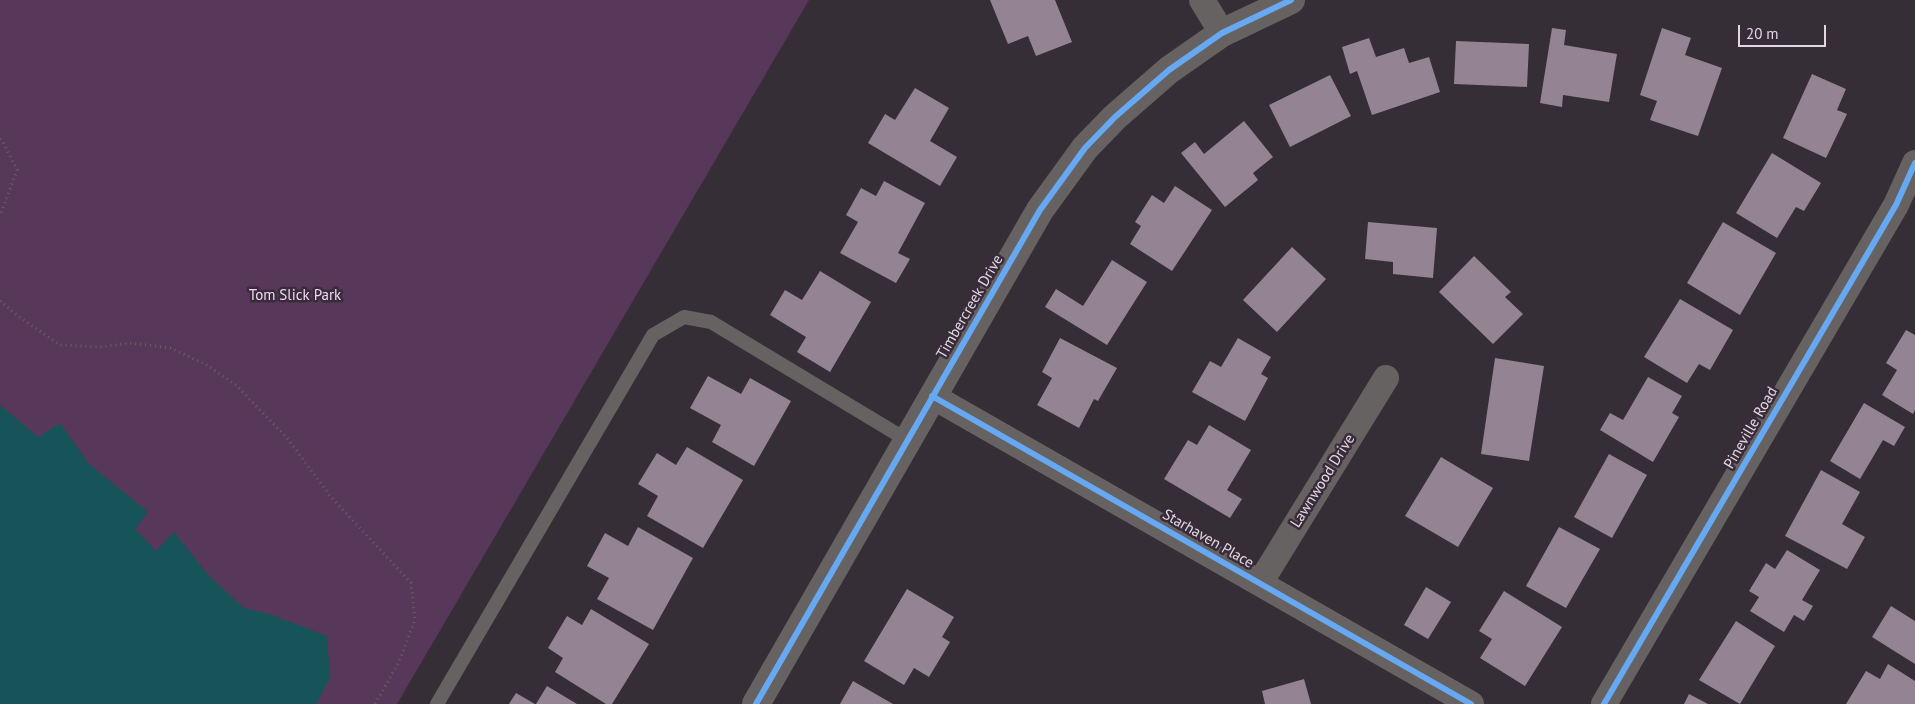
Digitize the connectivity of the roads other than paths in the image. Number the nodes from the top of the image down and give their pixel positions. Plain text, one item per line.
1 (1202, 0) edge
2 (1290, 0) edge
3 (1222, 33) junction
4 (1915, 163) edge
5 (1386, 378) dead end
6 (932, 396) junction
7 (908, 440) junction
8 (1260, 583) junction
9 (437, 704) edge
10 (756, 704) edge
11 (1471, 704) edge
12 (1604, 704) edge

1 - 3 street
2 - 3 street, Timbercreek Drive
3 - 6 street, Timbercreek Drive
4 - 12 street, Pineville Road
5 - 8 street, Lawnwood Drive
6 - 7 street, Timbercreek Drive
6 - 8 street, Starhaven Place
7 - 9 lane
7 - 10 street, Timbercreek Drive
8 - 11 street, Starhaven Place

